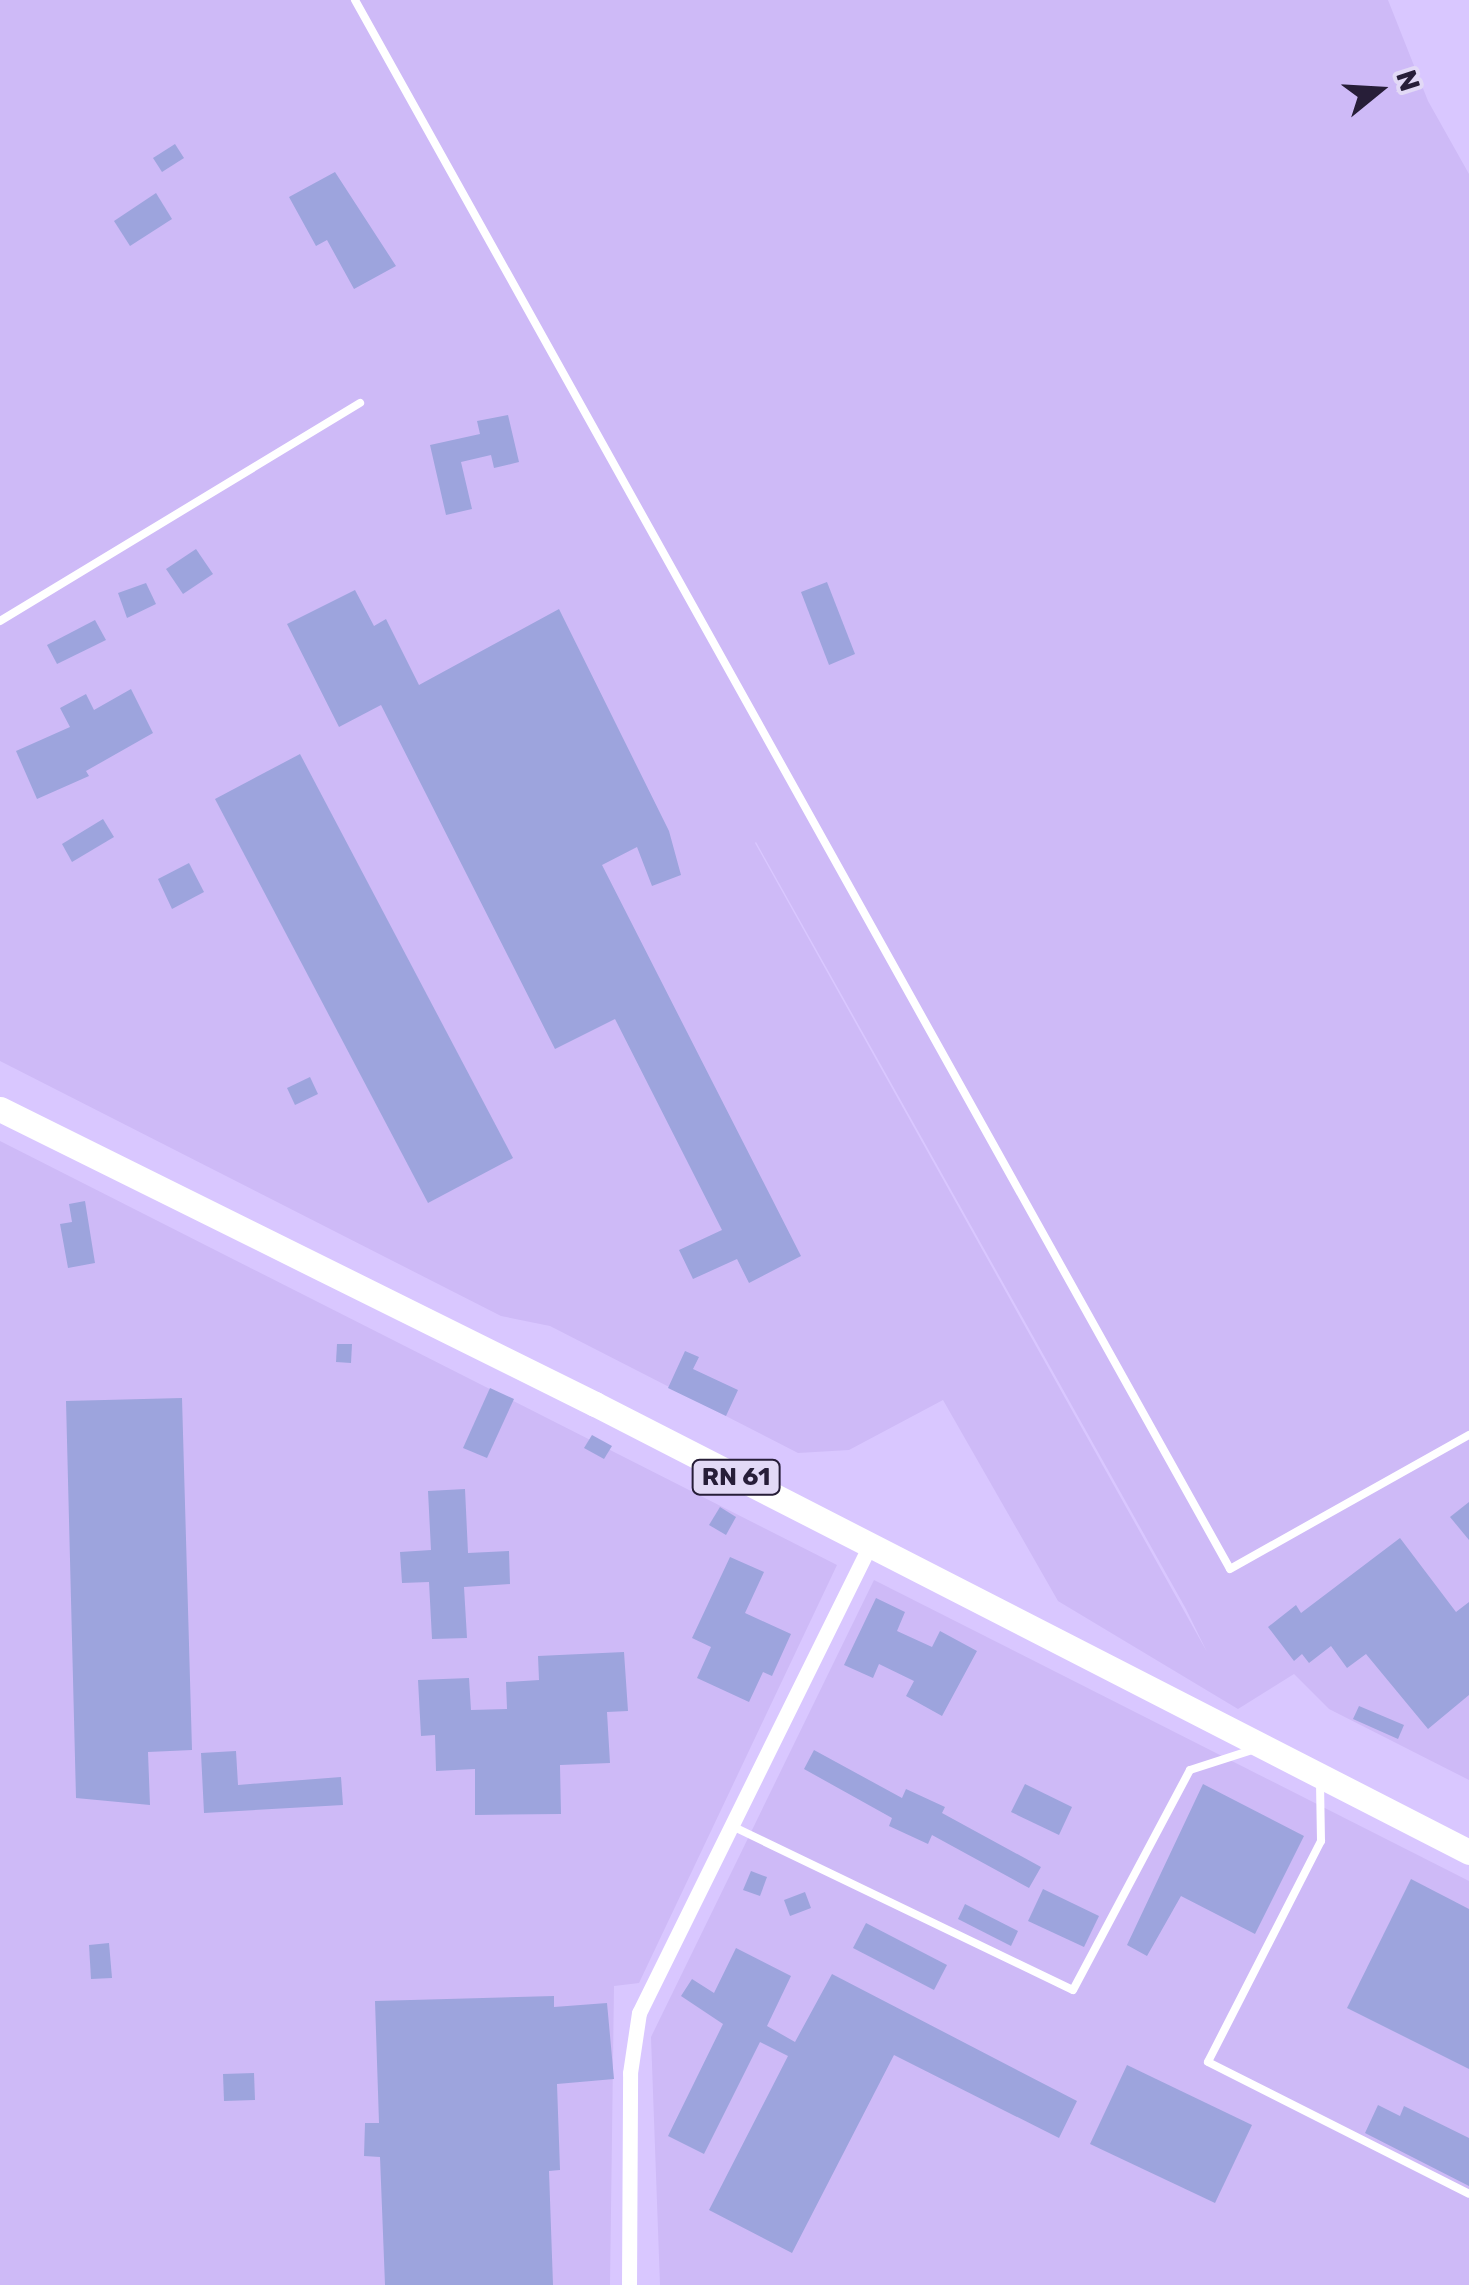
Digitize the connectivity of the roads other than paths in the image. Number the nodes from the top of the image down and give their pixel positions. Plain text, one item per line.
1 (355, 0) edge
2 (360, 402) dead end
3 (0, 621) edge
4 (0, 1109) edge
5 (1469, 1435) edge
6 (868, 1546) junction
7 (1259, 1748) junction
8 (1320, 1778) junction
9 (732, 1825) junction
10 (1469, 1852) edge
11 (1469, 2194) edge
12 (629, 2285) edge

1 - 5 lane
2 - 3 lane
4 - 6 main road, RN 61
6 - 7 main road, RN 61
6 - 9 street
7 - 8 main road, RN 61
7 - 9 lane
8 - 10 main road, RN 61
8 - 11 lane
9 - 12 street

